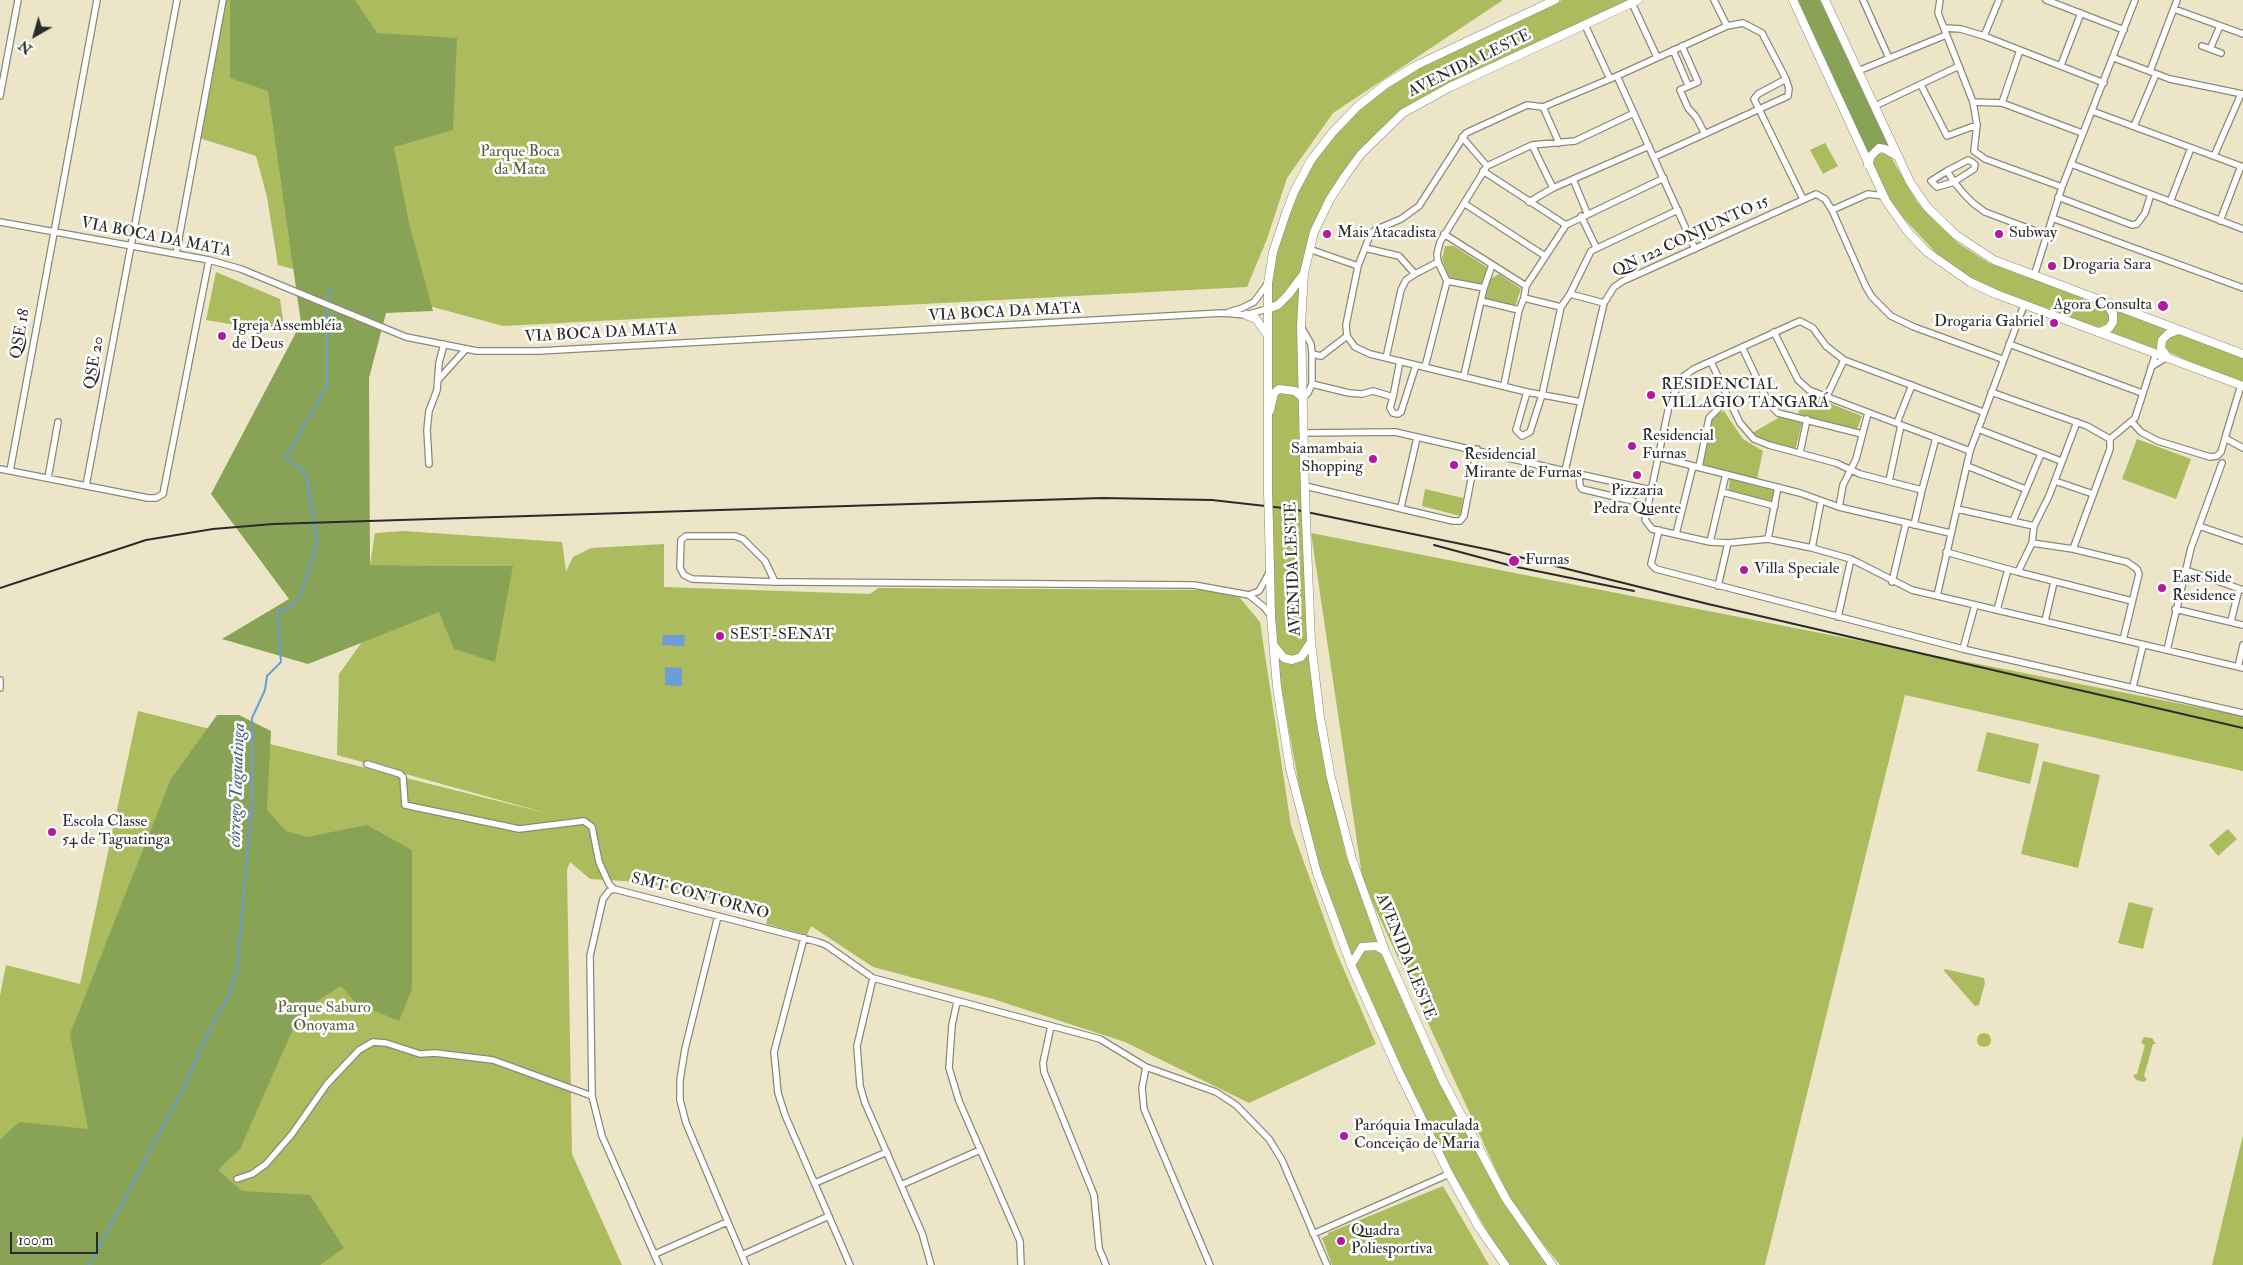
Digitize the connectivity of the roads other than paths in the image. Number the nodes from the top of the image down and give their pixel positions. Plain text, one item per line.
1 (18, 0) edge
2 (98, 0) edge
3 (177, 0) edge
4 (223, 0) edge
5 (1555, 0) edge
6 (1714, 0) edge
7 (1793, 0) edge
8 (1824, 0) edge
9 (1863, 0) edge
10 (1940, 0) edge
11 (1998, 0) edge
12 (2048, 0) edge
13 (2135, 0) edge
14 (2177, 0) edge
15 (1548, 2) edge
16 (1635, 2) edge
17 (2174, 9) junction
18 (2081, 13) junction
19 (1585, 25) junction
20 (1727, 26) junction
21 (2220, 26) junction
22 (2124, 30) junction
23 (1945, 32) junction
24 (2243, 34) edge
25 (1984, 36) junction
26 (1682, 46) junction
27 (2202, 46) dead end
28 (2210, 49) junction
29 (1674, 50) junction
30 (2020, 50) junction
31 (2221, 53) dead end
32 (1658, 56) junction
33 (1889, 58) junction
34 (2114, 58) junction
35 (2061, 65) junction
36 (1959, 66) junction
37 (1858, 71) junction
38 (2153, 72) junction
39 (1617, 76) junction
40 (1610, 79) junction
41 (1786, 79) junction
42 (1, 81) edge
43 (2104, 83) junction
44 (1688, 85) junction
45 (1921, 85) junction
46 (2242, 94) edge
47 (0, 96) edge
48 (1973, 102) junction
49 (2002, 103) junction
50 (1875, 106) junction
51 (1543, 107) junction
52 (1758, 110) junction
53 (2092, 110) junction
54 (1634, 113) junction
55 (1977, 125) junction
56 (2134, 126) junction
57 (2082, 133) junction
58 (1705, 134) junction
59 (1462, 137) junction
60 (1559, 143) junction
61 (1532, 145) junction
62 (1649, 146) junction
63 (2191, 148) junction
64 (2214, 156) junction
65 (1654, 157) junction
66 (1898, 158) junction
67 (2071, 164) junction
68 (1868, 165) junction
69 (2242, 167) edge
70 (1485, 169) junction
71 (1947, 171) junction
72 (1664, 178) junction
73 (1573, 179) junction
74 (1876, 180) junction
75 (1954, 182) junction
76 (2062, 187) junction
77 (1553, 188) junction
78 (1868, 194) junction
79 (2152, 194) junction
80 (1884, 196) junction
81 (2058, 198) junction
82 (1803, 199) junction
83 (1529, 202) junction
84 (2170, 202) junction
85 (1465, 204) junction
86 (1678, 210) junction
87 (1832, 210) junction
88 (1587, 213) junction
89 (1581, 216) junction
90 (2052, 218) junction
91 (2220, 221) junction
92 (0, 222) edge
93 (1566, 225) junction
94 (2243, 229) edge
95 (54, 231) junction
96 (1444, 234) junction
97 (2046, 235) junction
98 (130, 246) junction
99 (1596, 247) junction
100 (1365, 248) junction
101 (1695, 248) junction
102 (1309, 249) junction
103 (176, 254) junction
104 (1545, 256) junction
105 (209, 260) junction
106 (1438, 262) junction
107 (1492, 265) junction
108 (1358, 266) junction
109 (1304, 273) junction
110 (1415, 274) junction
111 (2034, 276) junction
112 (1447, 281) junction
113 (1268, 283) junction
114 (1526, 286) junction
115 (1484, 288) junction
116 (2243, 288) edge
117 (1570, 294) junction
118 (1524, 298) junction
119 (1481, 301) junction
120 (1604, 304) junction
121 (2107, 304) junction
122 (2024, 305) junction
123 (1561, 307) junction
124 (1267, 309) junction
125 (1520, 310) junction
126 (1222, 313) junction
127 (1246, 315) junction
128 (1301, 326) junction
129 (2178, 330) junction
130 (1774, 332) junction
131 (2100, 332) junction
132 (1267, 335) junction
133 (1347, 336) junction
134 (444, 344) junction
135 (2009, 344) junction
136 (1742, 347) junction
137 (466, 349) junction
138 (2156, 353) junction
139 (1312, 354) junction
140 (2243, 354) edge
141 (2167, 357) junction
142 (1386, 358) junction
143 (2002, 359) junction
144 (1844, 360) junction
145 (1400, 361) junction
146 (1711, 362) junction
147 (1416, 365) junction
148 (1426, 367) junction
149 (2151, 367) junction
150 (1464, 375) junction
151 (439, 379) junction
152 (1312, 384) junction
153 (1504, 385) junction
154 (1912, 385) junction
155 (2242, 386) edge
156 (1527, 392) junction
157 (1991, 392) junction
158 (2142, 393) junction
159 (1542, 395) junction
160 (1393, 397) junction
161 (1303, 398) junction
162 (1826, 398) junction
163 (1727, 400) junction
164 (1581, 402) junction
165 (1983, 412) junction
166 (1868, 413) junction
167 (1808, 419) junction
168 (58, 422) dead end
169 (1268, 422) junction
170 (2077, 422) junction
171 (2132, 422) junction
172 (1899, 424) junction
173 (1978, 429) junction
174 (1303, 433) junction
175 (1862, 434) junction
176 (1417, 438) junction
177 (1936, 438) junction
178 (2224, 438) junction
179 (2110, 439) junction
180 (2243, 448) edge
181 (1477, 449) junction
182 (1970, 451) junction
183 (1800, 454) junction
184 (2040, 454) junction
185 (1658, 457) junction
186 (2061, 461) junction
187 (429, 464) dead end
188 (2222, 464) dead end
189 (1967, 466) junction
190 (1696, 467) junction
191 (0, 469) edge
192 (1849, 469) junction
193 (10, 471) junction
194 (1565, 471) junction
195 (1579, 474) junction
196 (1726, 474) junction
197 (48, 478) junction
198 (1889, 481) junction
199 (2055, 481) junction
200 (86, 486) junction
201 (1778, 487) junction
202 (1637, 488) junction
203 (2024, 489) junction
204 (1305, 490) junction
205 (1651, 490) junction
206 (1922, 490) junction
207 (1722, 492) junction
208 (2093, 494) junction
209 (1633, 501) junction
210 (1821, 502) junction
211 (1775, 506) junction
212 (1401, 507) junction
213 (1838, 507) junction
214 (1957, 509) junction
215 (1646, 512) junction
216 (2013, 521) junction
217 (1906, 524) junction
218 (1914, 525) junction
219 (2034, 526) junction
220 (2199, 526) junction
221 (1659, 530) junction
222 (1950, 533) junction
223 (1676, 534) junction
224 (1768, 539) junction
225 (2243, 541) edge
226 (1710, 542) junction
227 (1728, 542) junction
228 (2032, 543) junction
229 (1812, 548) junction
230 (2073, 549) junction
231 (1946, 552) junction
232 (1850, 559) junction
233 (1270, 568) junction
234 (2008, 569) junction
235 (2186, 570) junction
236 (2018, 572) junction
237 (775, 582) junction
238 (1892, 582) junction
239 (2054, 582) junction
240 (1718, 586) junction
241 (2241, 589) edge
242 (1249, 595) junction
243 (1937, 596) junction
244 (2132, 601) junction
245 (1975, 605) junction
246 (2175, 609) junction
247 (1997, 610) junction
248 (1271, 616) junction
249 (1838, 617) junction
250 (2230, 621) junction
251 (2045, 622) junction
252 (2243, 625) edge
253 (2123, 640) junction
254 (1311, 642) junction
255 (1273, 644) junction
256 (2143, 645) junction
257 (2243, 646) edge
258 (1963, 649) junction
259 (2167, 650) junction
260 (2241, 667) edge
261 (2133, 687) junction
262 (2243, 713) edge
263 (367, 764) dead end
264 (614, 889) junction
265 (718, 916) junction
266 (804, 938) junction
267 (1385, 951) junction
268 (1351, 965) junction
269 (873, 978) junction
270 (957, 1002) junction
271 (1051, 1026) junction
272 (1146, 1067) junction
273 (592, 1096) junction
274 (980, 1150) junction
275 (887, 1152) junction
276 (1449, 1174) junction
277 (237, 1179) dead end
278 (815, 1183) junction
279 (901, 1185) junction
280 (829, 1216) junction
281 (727, 1222) junction
282 (1313, 1234) junction
283 (655, 1254) junction
284 (742, 1255) junction
285 (1545, 1261) edge
286 (659, 1265) edge
287 (746, 1265) edge
288 (850, 1265) edge
289 (931, 1265) edge
290 (1021, 1265) edge
291 (1106, 1265) edge
292 (1210, 1265) edge
293 (1327, 1265) edge
294 (1505, 1265) edge
295 (1552, 1265) edge

1 - 42 street
2 - 95 street, QSE 18
3 - 98 street, QSE 20
4 - 103 street
5 - 15 main road, AVENIDA LESTE
6 - 20 street
7 - 68 main road
8 - 37 main road
9 - 33 street
10 - 23 street
11 - 25 street
12 - 18 street
13 - 22 street
14 - 17 street
15 - 113 main road, AVENIDA LESTE
16 - 19 main road, AVENIDA LESTE
16 - 32 street
17 - 21 street
17 - 38 street
18 - 22 street
18 - 35 street
19 - 40 street
19 - 102 main road, AVENIDA LESTE
20 - 26 street
20 - 41 street
21 - 24 street
21 - 28 street
22 - 34 street
23 - 25 street
23 - 33 street
23 - 36 street
25 - 30 street
26 - 29 street
26 - 44 street
27 - 28 street
28 - 31 street
29 - 32 street
29 - 44 street
30 - 35 street
30 - 49 street
32 - 39 street
33 - 37 street
34 - 38 street
34 - 43 street
35 - 43 street
36 - 45 street
36 - 48 street
37 - 50 main road
38 - 46 street
38 - 56 street
39 - 40 street
39 - 54 street
40 - 51 street
41 - 52 street
41 - 52 street
42 - 47 street
43 - 53 street
44 - 58 street
45 - 50 street
45 - 55 street
46 - 64 street
48 - 49 street
48 - 55 street
49 - 57 street
50 - 66 main road
51 - 59 street
51 - 60 street
52 - 58 street
52 - 82 street
53 - 56 street
53 - 57 street
54 - 60 street
54 - 62 street
55 - 76 street
56 - 63 street
57 - 67 street
58 - 65 street
59 - 70 street
59 - 100 street
60 - 61 street
61 - 70 street
61 - 77 street
62 - 65 street
62 - 73 street
63 - 64 street
63 - 84 street
64 - 69 street
65 - 72 street
66 - 68 main road
66 - 111 main road
67 - 76 street
67 - 79 street
68 - 74 main road
69 - 91 street
70 - 83 street
70 - 85 street
71 - 75 street
71 - 75 street
71 - 75 street
72 - 86 street
72 - 88 street
73 - 77 street
73 - 88 street
74 - 78 street
74 - 80 main road
75 - 97 street
76 - 81 street
77 - 83 street
78 - 80 street
78 - 87 street
79 - 81 street
79 - 84 street
80 - 122 main road
81 - 90 street
82 - 87 street, QN 122 CONJUNTO 15
82 - 101 street, QN 122 CONJUNTO 15
83 - 93 street
84 - 91 street
85 - 96 street
85 - 104 street
86 - 99 street
86 - 101 street
87 - 143 street, QN 122 CONJUNTO 15
88 - 89 street
89 - 93 street
89 - 99 street
90 - 97 street
90 - 116 street
91 - 94 street
92 - 95 street, VIA BOCA DA MATA
93 - 104 street
95 - 98 street, VIA BOCA DA MATA
95 - 193 street, QSE 18
96 - 106 street
96 - 107 street
97 - 111 street
98 - 103 street, VIA BOCA DA MATA
98 - 200 street, QSE 20
99 - 117 street
100 - 108 street
100 - 110 street
101 - 120 street, QN 122 CONJUNTO 15
102 - 108 street
102 - 109 main road, AVENIDA LESTE
103 - 105 street, VIA BOCA DA MATA
104 - 114 street
105 - 134 street, VIA BOCA DA MATA
105 - 200 street
106 - 110 street
106 - 112 street
107 - 114 street
107 - 115 street
108 - 133 street
109 - 124 main road
109 - 128 main road, AVENIDA LESTE
110 - 142 street
111 - 121 main road
112 - 115 street
112 - 148 street
113 - 124 main road, AVENIDA LESTE
113 - 126 street, VIA BOCA DA MATA
114 - 118 street
115 - 119 street
117 - 120 street
117 - 123 street
118 - 123 street
118 - 125 street
119 - 125 street
119 - 150 street
120 - 164 street, QN 122 CONJUNTO 15
121 - 129 main road
121 - 131 main road
122 - 131 main road
122 - 135 street
123 - 159 street
124 - 127 street, VIA BOCA DA MATA
124 - 132 main road, AVENIDA LESTE
125 - 153 street
126 - 127 street, VIA BOCA DA MATA
126 - 137 street, VIA BOCA DA MATA
127 - 132 main road
128 - 139 street
128 - 161 main road, AVENIDA LESTE
129 - 140 main road
129 - 141 main road
130 - 136 street
130 - 144 street
130 - 162 street
131 - 138 main road
132 - 169 main road, AVENIDA LESTE
133 - 139 street
133 - 142 street
134 - 137 street, VIA BOCA DA MATA
134 - 151 street
135 - 143 street
135 - 158 street
136 - 146 street
136 - 167 street
137 - 151 street
138 - 141 main road
138 - 149 street
139 - 152 street
141 - 149 street
141 - 155 main road
142 - 145 street
143 - 157 street
144 - 154 street
144 - 162 street
145 - 147 street
145 - 160 street
146 - 163 street
146 - 185 street
147 - 148 street
147 - 160 street
148 - 150 street
149 - 158 street
150 - 153 street
151 - 187 street
152 - 160 street
152 - 161 street
153 - 156 street
154 - 165 street
154 - 172 street
155 - 178 street
156 - 159 street
156 - 159 street
157 - 165 street
157 - 170 street
158 - 171 street
159 - 164 street
161 - 169 main road
161 - 174 main road, AVENIDA LESTE
162 - 166 street
163 - 183 street
163 - 190 street
164 - 194 street, QN 122 CONJUNTO 15
165 - 173 street
166 - 172 street
166 - 175 street
167 - 175 street
167 - 183 street
168 - 197 street
169 - 233 main road, AVENIDA LESTE, bridge
170 - 179 street
170 - 186 street
171 - 178 street
171 - 179 street
172 - 177 street
172 - 198 street
173 - 182 street
173 - 184 street
174 - 176 street
174 - 204 main road, AVENIDA LESTE
175 - 192 street
176 - 181 street
176 - 212 street
177 - 182 street
177 - 206 street
178 - 180 street
179 - 208 street
181 - 194 street
181 - 212 street
182 - 189 street
183 - 192 street
184 - 186 street
184 - 203 street
185 - 190 street
185 - 205 street
186 - 199 street
188 - 220 street
189 - 203 street
189 - 214 street
190 - 196 street
190 - 223 street
191 - 193 street
192 - 198 street
192 - 213 street
193 - 197 street
194 - 195 street
195 - 202 street
195 - 209 street
196 - 201 street
196 - 207 street
197 - 200 street
198 - 206 street
199 - 208 street
199 - 219 street
201 - 210 street
201 - 211 street
202 - 205 street
202 - 209 street
203 - 216 street
204 - 212 street
204 - 254 main road, AVENIDA LESTE, bridge
205 - 215 street
206 - 218 street
207 - 211 street
207 - 226 street
208 - 230 street
209 - 215 street
210 - 213 street
210 - 229 street
211 - 224 street
213 - 217 street
214 - 216 street
214 - 222 street
215 - 221 street
216 - 219 street
217 - 218 street
217 - 238 street
218 - 222 street
219 - 228 street
220 - 225 street
220 - 235 street
221 - 223 street
221 - 240 street
222 - 231 street
223 - 226 street
224 - 227 street
224 - 229 street
226 - 227 street
227 - 240 street
228 - 230 street
228 - 236 street
229 - 232 street
230 - 244 street
231 - 234 street
231 - 243 street
232 - 238 street
232 - 249 street
233 - 242 street
233 - 248 main road, AVENIDA LESTE
234 - 236 street
234 - 247 street
235 - 241 street
235 - 246 street
236 - 239 street
237 - 237 street
237 - 242 street
238 - 243 street
239 - 244 street
239 - 251 street
240 - 249 street
241 - 250 street
242 - 248 street
243 - 245 street
244 - 253 street
245 - 247 street
245 - 258 street
246 - 250 street
246 - 259 street
247 - 251 street
248 - 255 main road, AVENIDA LESTE
249 - 258 street
250 - 252 street
251 - 253 street
253 - 256 street
254 - 255 main road
254 - 267 main road, AVENIDA LESTE
255 - 268 main road, AVENIDA LESTE
256 - 259 street
256 - 261 street
257 - 260 street
258 - 261 street
259 - 260 street
261 - 262 street
263 - 264 street
264 - 265 street, SMT CONTORNO
264 - 273 street, SMT CONTORNO
265 - 266 street, SMT CONTORNO
265 - 281 street
266 - 269 street, SMT CONTORNO
266 - 278 street
267 - 268 main road
267 - 285 main road, AVENIDA LESTE
268 - 276 main road, AVENIDA LESTE
269 - 270 street, SMT CONTORNO
269 - 275 street
270 - 271 street, SMT CONTORNO
270 - 274 street
271 - 272 street, SMT CONTORNO
271 - 291 street
272 - 282 street, SMT CONTORNO
272 - 292 street
273 - 277 street
273 - 283 street, SMT CONTORNO
274 - 279 street
274 - 290 street
275 - 278 street
275 - 279 street
276 - 282 street
276 - 294 main road, AVENIDA LESTE
278 - 280 street
279 - 289 street
280 - 284 street
280 - 288 street
281 - 283 street
281 - 284 street
282 - 293 street, SMT CONTORNO
283 - 286 street, SMT CONTORNO
284 - 287 street
285 - 295 main road, AVENIDA LESTE

